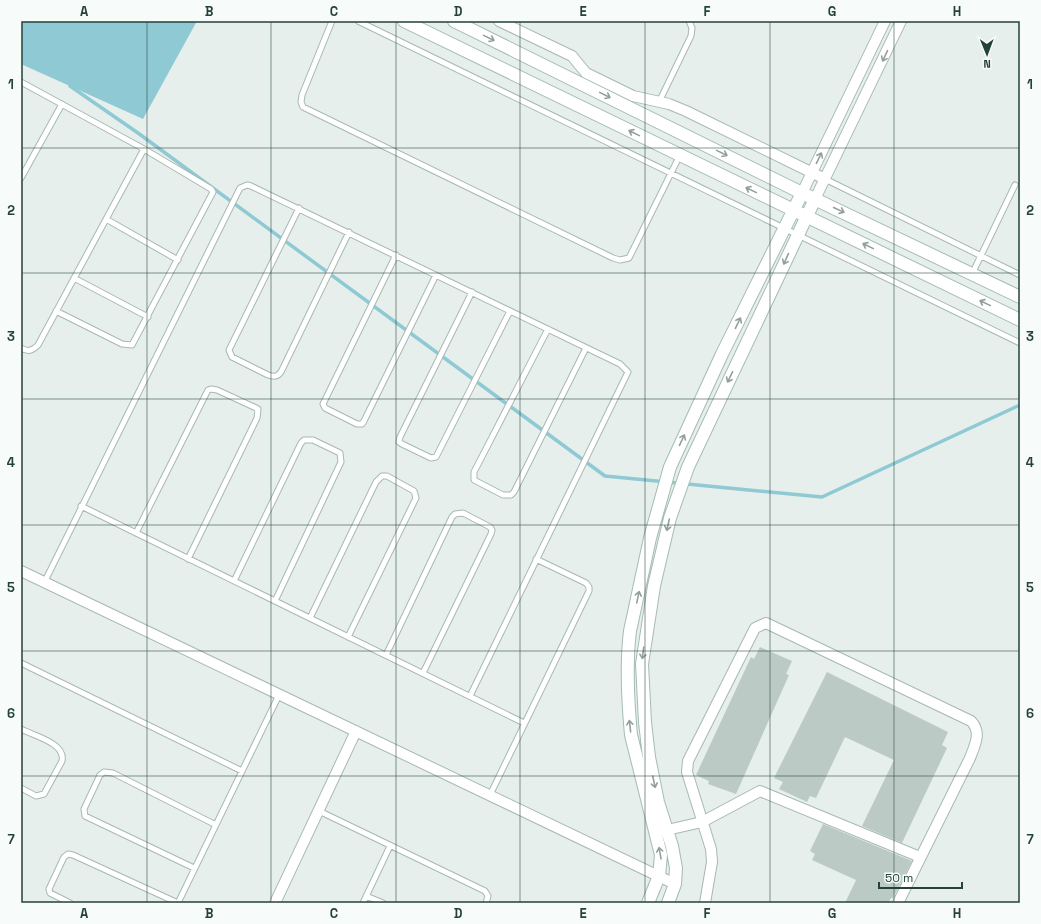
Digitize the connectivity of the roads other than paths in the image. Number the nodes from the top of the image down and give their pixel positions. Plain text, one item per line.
1 (332, 21) edge
2 (358, 21) edge
3 (404, 21) edge
4 (454, 21) edge
5 (499, 21) edge
6 (689, 21) edge
7 (886, 21) edge
8 (900, 23) edge
9 (21, 82) edge
10 (659, 102) junction
11 (62, 104) junction
12 (144, 149) junction
13 (680, 155) junction
14 (671, 173) junction
15 (812, 173) junction
16 (21, 178) edge
17 (825, 179) junction
18 (1015, 185) dead end
19 (802, 193) junction
20 (815, 199) junction
21 (299, 208) junction
22 (794, 211) junction
23 (807, 216) junction
24 (106, 219) junction
25 (785, 228) junction
26 (349, 232) junction
27 (797, 234) junction
28 (396, 255) junction
29 (981, 256) junction
30 (178, 260) junction
31 (972, 274) junction
32 (436, 275) junction
33 (1020, 275) edge
34 (74, 278) junction
35 (472, 292) junction
36 (1020, 297) edge
37 (56, 310) junction
38 (510, 310) junction
39 (148, 317) junction
40 (1020, 320) edge
41 (548, 329) junction
42 (1020, 343) edge
43 (21, 348) edge
44 (586, 348) junction
45 (81, 506) junction
46 (136, 533) junction
47 (188, 558) junction
48 (536, 559) junction
49 (21, 571) edge
50 (234, 581) junction
51 (44, 583) junction
52 (274, 601) junction
53 (310, 618) junction
54 (348, 637) junction
55 (386, 655) junction
56 (21, 663) edge
57 (423, 673) junction
58 (279, 695) junction
59 (470, 696) junction
60 (524, 723) junction
61 (21, 729) edge
62 (356, 731) junction
63 (242, 771) junction
64 (21, 788) edge
65 (490, 795) junction
66 (319, 811) junction
67 (702, 822) junction
68 (216, 825) junction
69 (668, 830) junction
70 (390, 846) junction
71 (920, 857) junction
72 (194, 868) junction
73 (659, 876) junction
74 (675, 884) junction
75 (366, 896) junction
76 (70, 903) edge
77 (178, 903) edge
78 (275, 903) edge
79 (363, 903) edge
80 (383, 903) edge
81 (486, 903) edge
82 (648, 903) edge
83 (668, 903) edge
84 (705, 903) edge
85 (898, 903) edge

1 - 14 lane
2 - 14 lane
13 -> 3 street
4 -> 19 street
5 - 10 street
6 - 10 lane
7 - 8 street
15 -> 7 street
8 -> 17 street
9 - 11 lane
10 - 15 street
11 - 12 lane
11 - 16 lane
12 - 24 lane
12 - 30 lane
13 - 14 lane
22 -> 13 street
14 - 25 lane
15 - 17 street
15 - 19 street
17 - 20 street
17 - 29 lane
18 - 29 lane
19 - 20 street
19 - 22 street
20 - 23 street
20 -> 31 street
21 - 26 lane
21 - 26 lane
21 - 45 lane
22 - 23 street
22 - 25 street
23 - 27 street
40 -> 23 street
24 - 30 lane
24 - 34 lane
25 - 27 lane
73 -> 25 street
26 - 28 lane
27 - 42 lane
27 -> 69 street
28 - 32 lane
28 - 32 lane
29 - 31 lane
29 - 33 lane
30 - 39 lane
31 - 36 street
32 - 35 lane
34 - 37 lane
34 - 39 lane
35 - 38 lane
35 - 38 lane
37 - 39 lane
37 - 43 lane
38 - 41 lane
41 - 44 lane
41 - 44 lane
44 - 48 lane
45 - 46 lane
45 - 51 lane
46 - 47 lane
46 - 47 lane
47 - 50 lane
48 - 59 lane
48 - 60 lane
49 - 51 street
50 - 52 lane
50 - 52 lane
51 - 58 street
52 - 53 lane
53 - 54 lane
53 - 54 lane
54 - 55 lane
55 - 57 lane
55 - 57 lane
56 - 63 lane
57 - 59 lane
58 - 62 street
58 - 63 lane
59 - 60 lane
60 - 65 lane
61 - 64 lane
62 - 65 street
62 - 66 street
63 - 68 lane
65 - 73 street
66 - 70 lane
66 - 78 street
67 - 69 street
67 - 71 street
67 - 71 street
67 - 84 street
68 - 72 lane
68 - 72 lane
69 - 74 street
70 - 75 lane
70 - 81 lane
71 - 85 street
72 - 77 lane
73 - 74 street
73 - 82 street
74 - 83 street
75 - 79 lane
75 - 80 lane
76 - 77 lane

